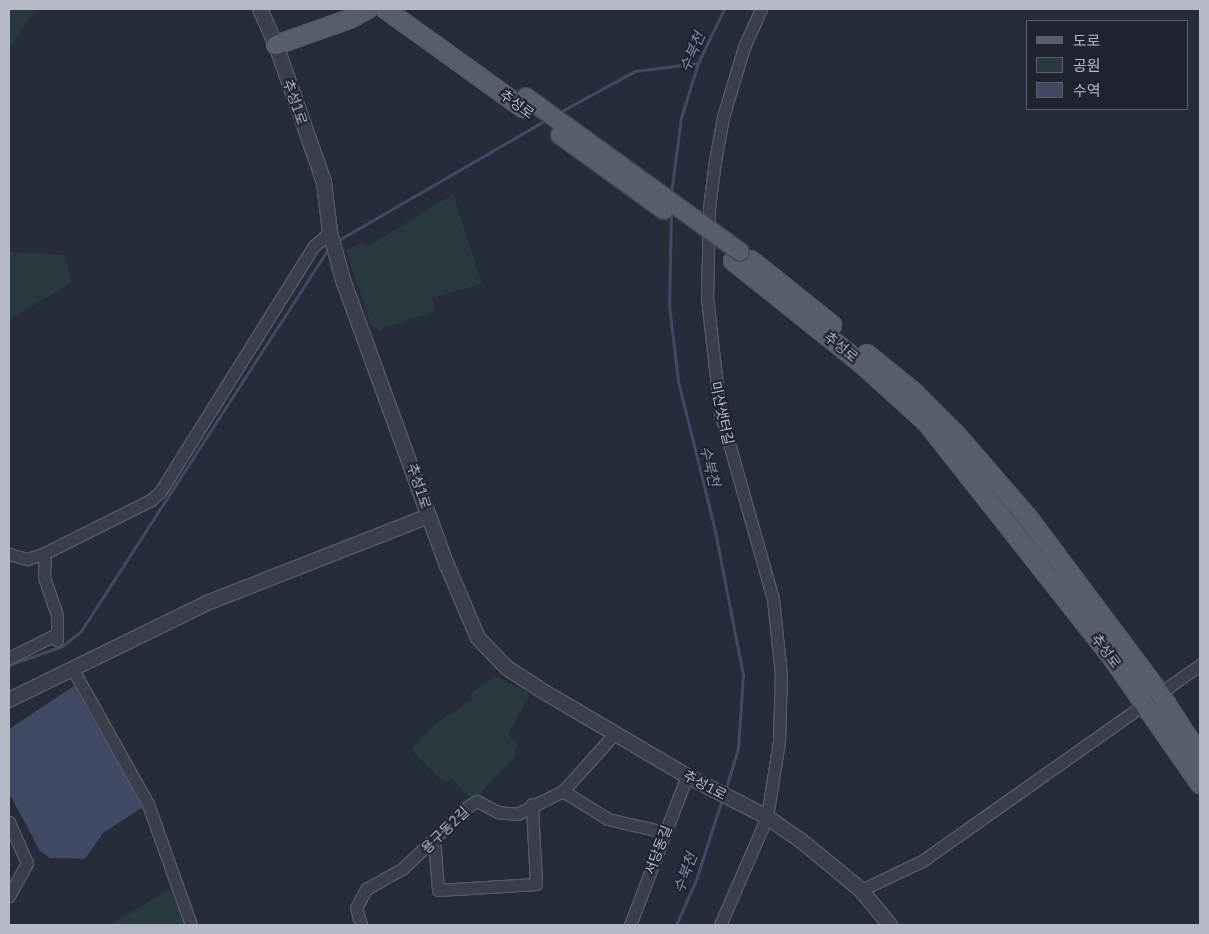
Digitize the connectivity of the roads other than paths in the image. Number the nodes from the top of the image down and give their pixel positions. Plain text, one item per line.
1 (260, 9) edge
2 (368, 9) edge
3 (385, 9) edge
4 (761, 9) edge
5 (405, 14) edge
6 (276, 45) junction
7 (332, 236) junction
8 (736, 256) junction
9 (428, 516) junction
10 (45, 553) junction
11 (9, 554) edge
12 (9, 658) edge
13 (1200, 666) edge
14 (72, 668) junction
15 (1160, 694) junction
16 (9, 700) edge
17 (1145, 705) junction
18 (615, 733) junction
19 (1200, 756) edge
20 (691, 777) junction
21 (1200, 784) edge
22 (563, 791) junction
23 (532, 804) junction
24 (766, 817) junction
25 (9, 822) edge
26 (664, 832) junction
27 (434, 838) junction
28 (861, 890) junction
29 (9, 896) edge
30 (191, 925) edge
31 (362, 925) edge
32 (630, 925) edge
33 (720, 925) edge
34 (890, 925) edge

1 - 6 street, 추성1로
2 - 6 main road
3 - 5 main road, 추성로
4 - 24 street, 미산샛터길
5 - 8 main road, 추성로, bridge
6 - 7 street, 추성1로
7 - 9 street, 추성1로
7 - 10 street
8 - 15 main road, 추성로
8 - 17 main road, 추성로
9 - 14 street
9 - 18 street, 추성1로
10 - 11 street
10 - 12 street
13 - 15 street
14 - 16 street
14 - 30 street
15 - 17 street
15 - 19 main road, 추성로
17 - 21 main road, 추성로
17 - 28 street
18 - 20 street, 추성1로
18 - 22 street, 용구동2길
20 - 24 street, 추성1로
20 - 26 street, 서당동길
22 - 23 street, 용구동2길
22 - 26 street
23 - 27 street, 용구동2길
23 - 27 street
24 - 28 street, 추성1로
24 - 33 street
25 - 29 street
26 - 32 street, 서당동길
27 - 31 street, 용구동2길
28 - 34 street, 추성1로

